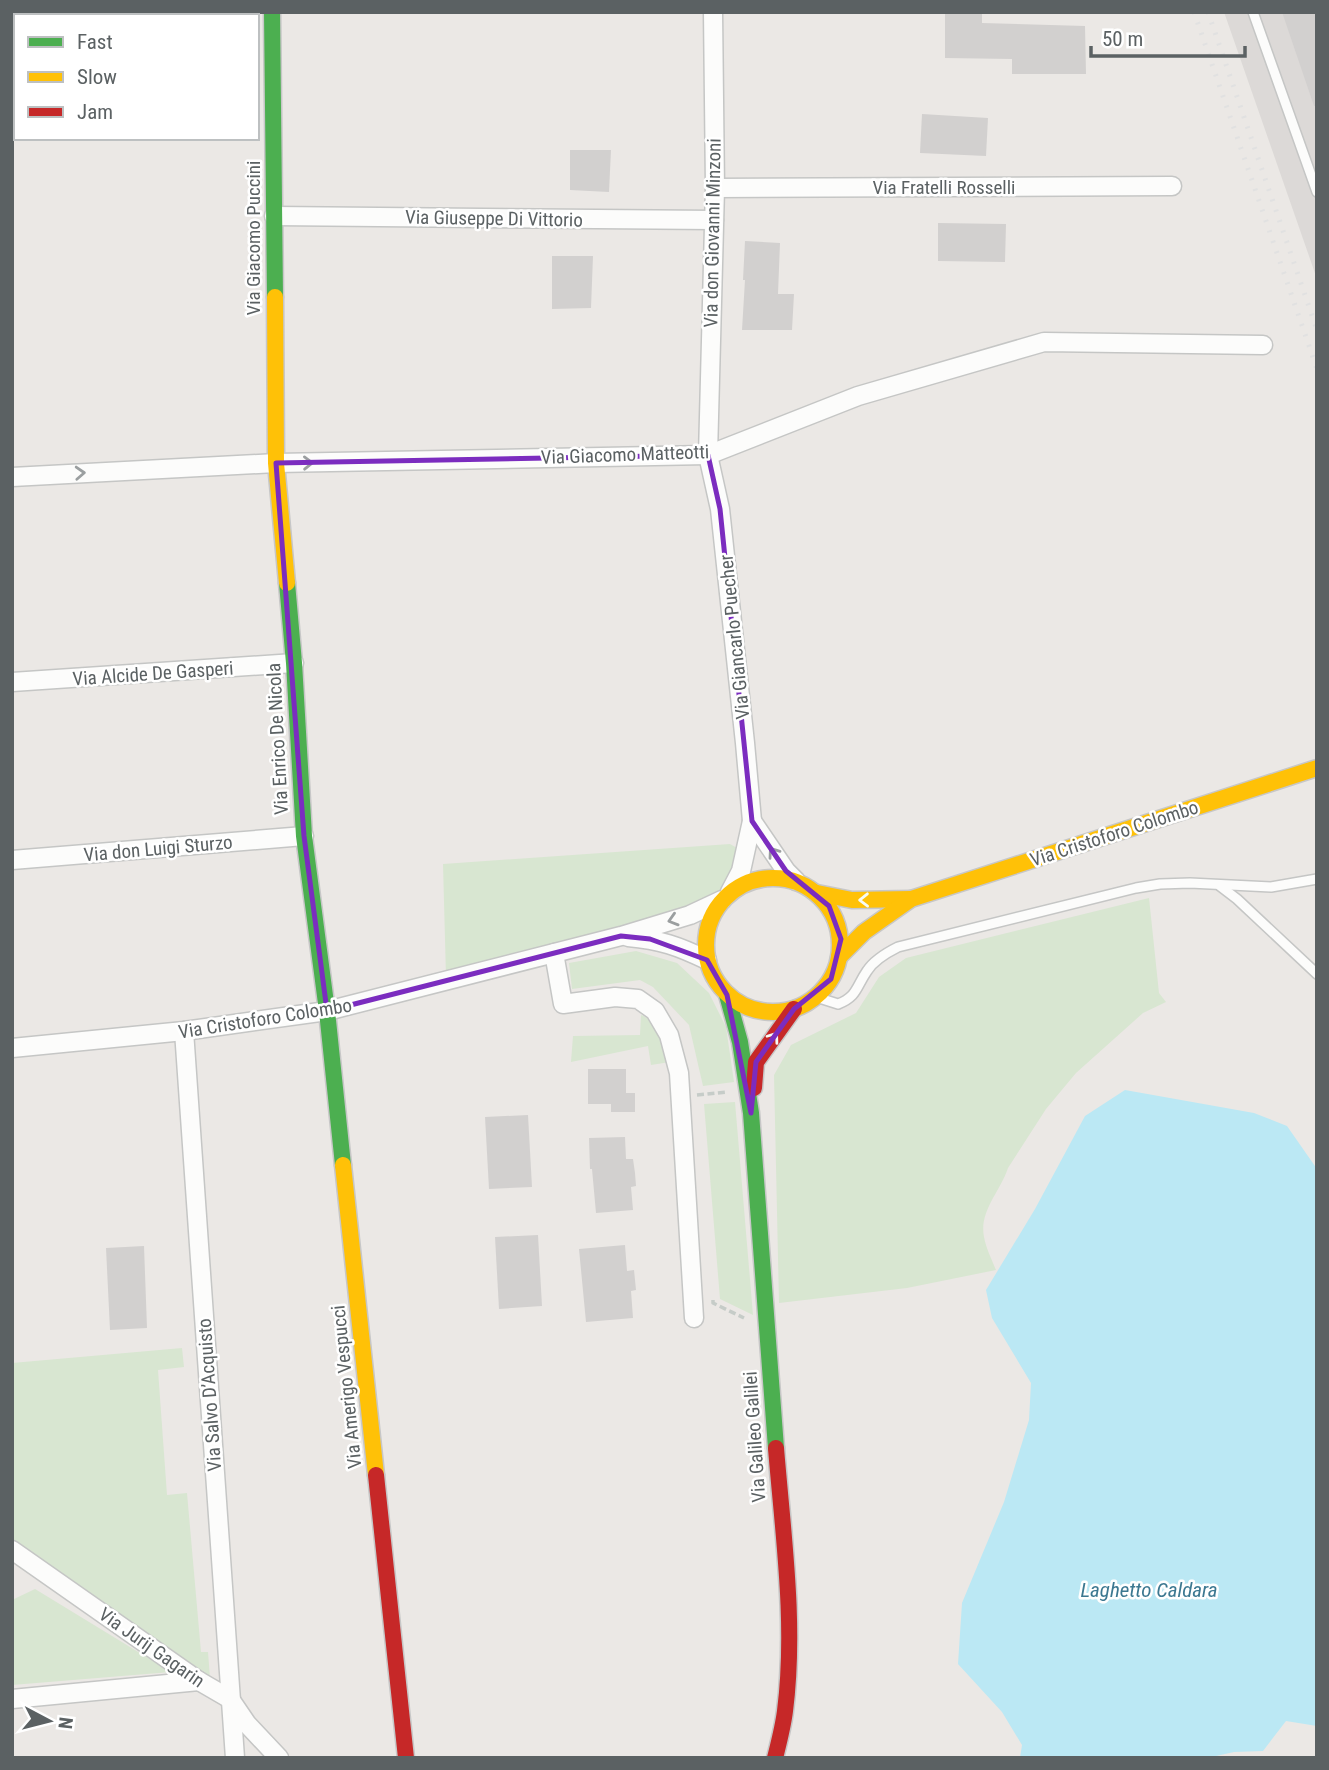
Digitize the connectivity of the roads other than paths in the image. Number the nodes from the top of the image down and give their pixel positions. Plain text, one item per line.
1 (272, 12) edge
2 (713, 12) edge
3 (1253, 12) edge
4 (265, 34) edge
5 (1172, 186) dead end
6 (715, 188) junction
7 (1317, 192) edge
8 (274, 216) junction
9 (714, 220) junction
10 (1263, 345) dead end
11 (708, 455) junction
12 (276, 463) junction
13 (12, 477) edge
14 (294, 663) junction
15 (12, 682) edge
16 (1317, 768) edge
17 (752, 821) junction
18 (304, 836) junction
19 (12, 860) edge
20 (1317, 879) edge
21 (796, 881) junction
22 (1218, 885) junction
23 (817, 893) junction
24 (726, 896) junction
25 (911, 899) junction
26 (621, 936) junction
27 (555, 953) junction
28 (839, 957) junction
29 (707, 960) junction
30 (1317, 974) edge
31 (727, 995) junction
32 (816, 997) junction
33 (794, 1009) junction
34 (327, 1012) junction
35 (184, 1031) junction
36 (12, 1048) edge
37 (751, 1113) junction
38 (694, 1318) dead end
39 (12, 1550) edge
40 (199, 1681) junction
41 (12, 1699) edge
42 (230, 1699) junction
43 (235, 1758) edge
44 (279, 1758) edge
45 (406, 1758) edge
46 (775, 1758) edge

1 - 4 street, Via Giacomo Puccini
2 - 6 street, Via don Giovanni Minzoni
3 - 7 lane
4 - 8 street, Via Giacomo Puccini
5 - 6 street, Via Fratelli Rosselli
6 - 9 street, Via don Giovanni Minzoni
8 - 9 street, Via Giuseppe Di Vittorio
8 - 12 street, Via Giacomo Puccini
9 - 11 street, Via don Giovanni Minzoni
10 - 11 street, Via Giacomo Matteotti
12 -> 11 street, Via Giacomo Matteotti
11 - 17 street, Via Giancarlo Puecher
13 -> 12 street, Via Giacomo Matteotti
12 - 14 street, Via Enrico De Nicola
14 - 15 street, Via Alcide De Gasperi
14 - 18 street, Via Enrico De Nicola
16 - 25 street, Via Cristoforo Colombo
21 -> 17 street, Via Giancarlo Puecher
17 - 24 street, Via Giancarlo Puecher
18 - 19 street, Via don Luigi Sturzo
18 - 34 street, Via Enrico De Nicola
20 - 22 lane
21 - 23 street
21 - 24 street
22 - 30 lane
22 - 32 lane
25 -> 23 street, Via Cristoforo Colombo
23 - 28 street
24 -> 26 street, Via Cristoforo Colombo
24 - 29 street
25 - 28 street, Via Cristoforo Colombo
26 - 27 street, Via Cristoforo Colombo
26 - 29 street, Via Cristoforo Colombo
27 - 34 street, Via Cristoforo Colombo
27 - 38 street
28 - 32 street
29 - 31 street
31 - 33 street
31 - 37 street, Via Galileo Galilei
32 - 33 street
37 -> 33 street, Via Galileo Galilei
34 - 35 street, Via Cristoforo Colombo
34 - 45 street, Via Amerigo Vespucci
35 - 36 street, Via Cristoforo Colombo
35 - 42 street, Via Salvo D’Acquisto
37 - 46 street, Via Galileo Galilei
39 - 40 street, Via Jurij Gagarin
40 - 41 street
40 - 42 street, Via Jurij Gagarin
42 - 43 street, Via Salvo D’Acquisto
42 - 44 street, Via Jurij Gagarin

